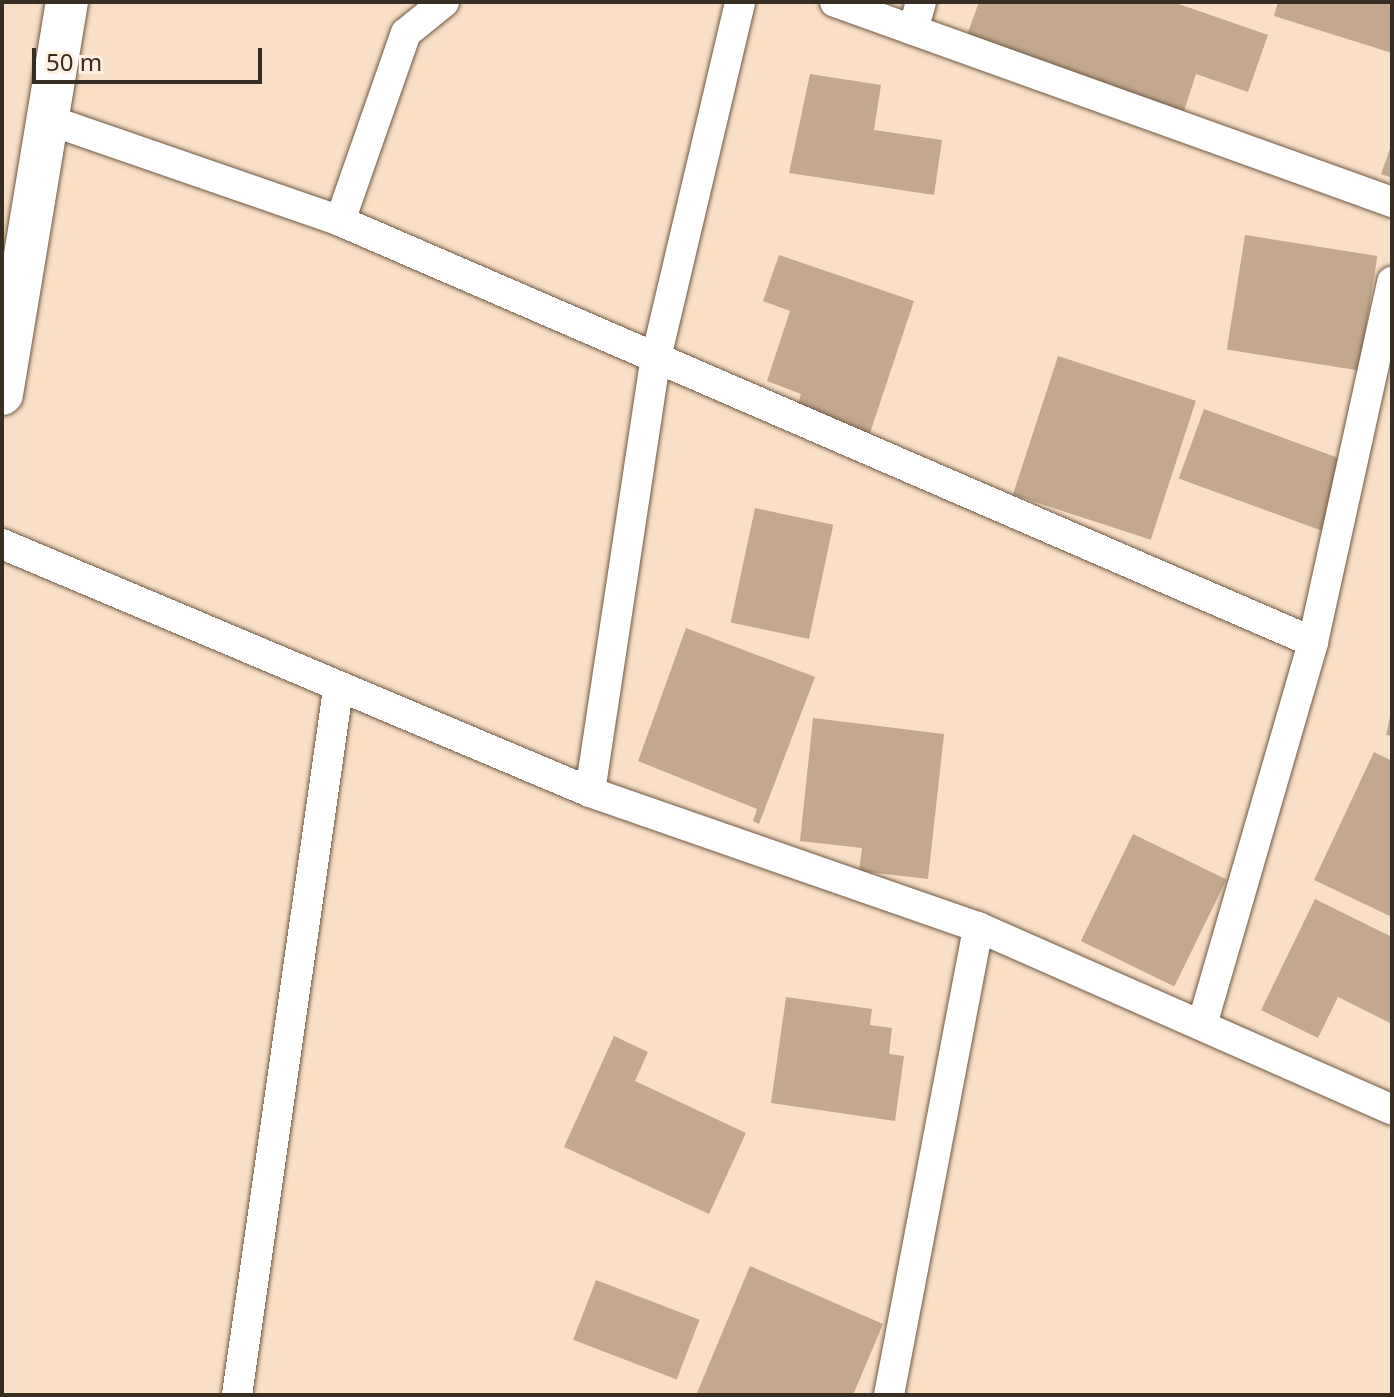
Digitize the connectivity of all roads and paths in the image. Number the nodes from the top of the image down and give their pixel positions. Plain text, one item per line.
1 (67, 2) edge
2 (444, 2) edge
3 (740, 2) edge
4 (835, 2) edge
5 (917, 16) edge
6 (46, 119) junction
7 (1392, 202) edge
8 (340, 221) junction
9 (1392, 282) edge
10 (656, 358) junction
11 (2, 394) edge
12 (2, 544) edge
13 (1313, 642) junction
14 (338, 690) junction
15 (590, 792) junction
16 (978, 927) junction
17 (1202, 1025) junction
18 (1392, 1110) edge
19 (237, 1395) edge
20 (889, 1395) edge

1 - 6 main road
2 - 8 street
3 - 10 street
4 - 5 street
5 - 7 street
6 - 8 street
6 - 11 main road
8 - 10 street
9 - 13 street
10 - 13 street
10 - 15 street
12 - 14 street
13 - 17 street
14 - 15 street
14 - 19 street
15 - 16 street
16 - 17 street
16 - 20 street
17 - 18 street

